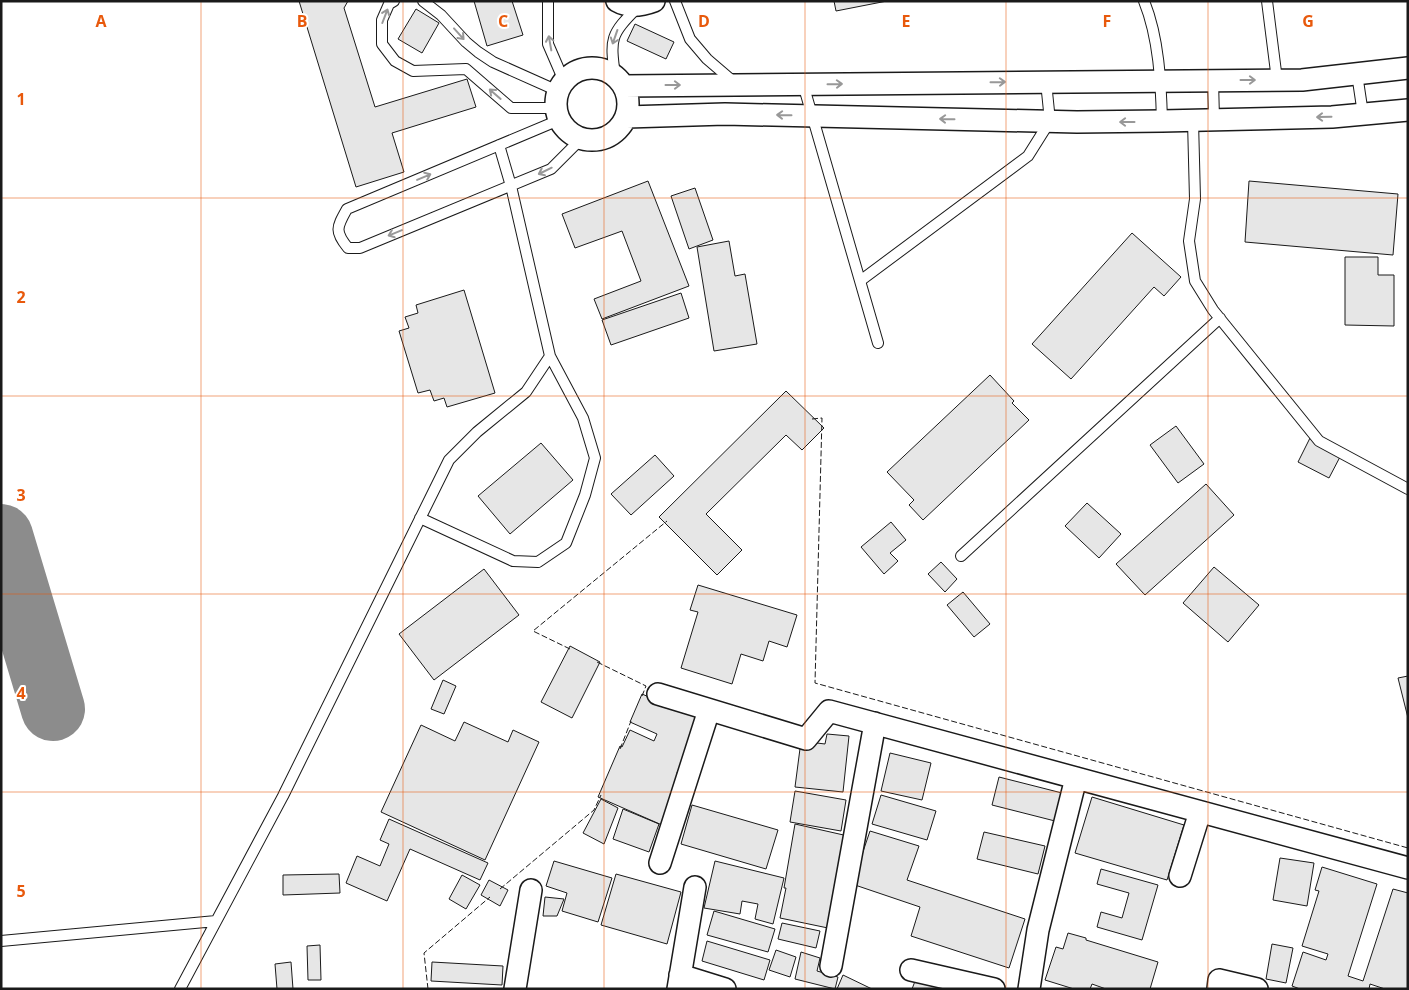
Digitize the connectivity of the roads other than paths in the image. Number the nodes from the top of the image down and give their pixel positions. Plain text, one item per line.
1 (394, 1) edge
2 (423, 1) edge
3 (548, 1) edge
4 (616, 1) edge
5 (675, 1) edge
6 (1144, 1) edge
7 (1267, 1) edge
8 (646, 4) edge
9 (1408, 68) edge
10 (1357, 74) junction
11 (1213, 80) junction
12 (1277, 80) junction
13 (620, 81) junction
14 (1161, 81) junction
15 (1046, 82) junction
16 (803, 84) junction
17 (738, 85) junction
18 (559, 100) junction
19 (1408, 110) edge
20 (1363, 114) junction
21 (812, 116) junction
22 (627, 117) junction
23 (1204, 120) junction
24 (1050, 121) junction
25 (1162, 121) junction
26 (581, 139) junction
27 (499, 145) junction
28 (511, 186) junction
29 (860, 282) junction
30 (1220, 318) junction
31 (878, 343) dead end
32 (550, 356) junction
33 (1408, 489) edge
34 (420, 518) junction
35 (961, 556) dead end
36 (658, 694) dead end
37 (710, 710) junction
38 (875, 723) junction
39 (1076, 778) junction
40 (1200, 812) junction
41 (660, 863) dead end
42 (1408, 868) edge
43 (1180, 876) dead end
44 (695, 887) dead end
45 (531, 890) dead end
46 (216, 921) junction
47 (1, 941) edge
48 (831, 966) dead end
49 (911, 970) dead end
50 (679, 982) edge
51 (180, 989) edge
52 (515, 989) edge
53 (725, 989) edge
54 (994, 989) edge
55 (1029, 989) edge
56 (1218, 989) edge
57 (1257, 989) edge

18 -> 1 lane
2 -> 18 lane
18 -> 3 lane
4 - 8 street
5 - 17 lane
6 - 14 lane
7 - 12 lane
8 -> 13 lane
9 - 10 street
10 - 12 street
10 - 20 lane
11 -> 12 street
11 - 14 street
11 - 23 lane
13 -> 17 street
13 - 18 street
13 - 22 street
14 - 15 street
14 - 25 lane
16 -> 15 street
15 - 24 lane
16 - 17 street
16 - 21 lane
18 - 26 street
18 - 27 lane
19 - 20 street
20 -> 23 street
21 -> 22 street
24 -> 21 street
21 - 29 lane
22 - 26 street
23 - 25 street
23 - 30 lane
25 -> 24 street
24 - 29 lane
26 -> 28 lane
27 - 28 lane
28 -> 27 lane
28 - 32 lane
29 - 31 lane
30 - 33 lane
30 - 35 lane
32 - 34 lane
32 - 34 lane
34 - 46 lane
36 - 37 street
37 - 38 street
37 - 41 street
38 - 39 street
38 - 48 street
39 - 40 street
39 - 55 street
40 - 42 street
40 - 43 street
44 - 50 street
45 - 52 street
46 - 47 lane
46 - 51 lane
49 - 54 street
50 - 53 street
56 - 57 street

